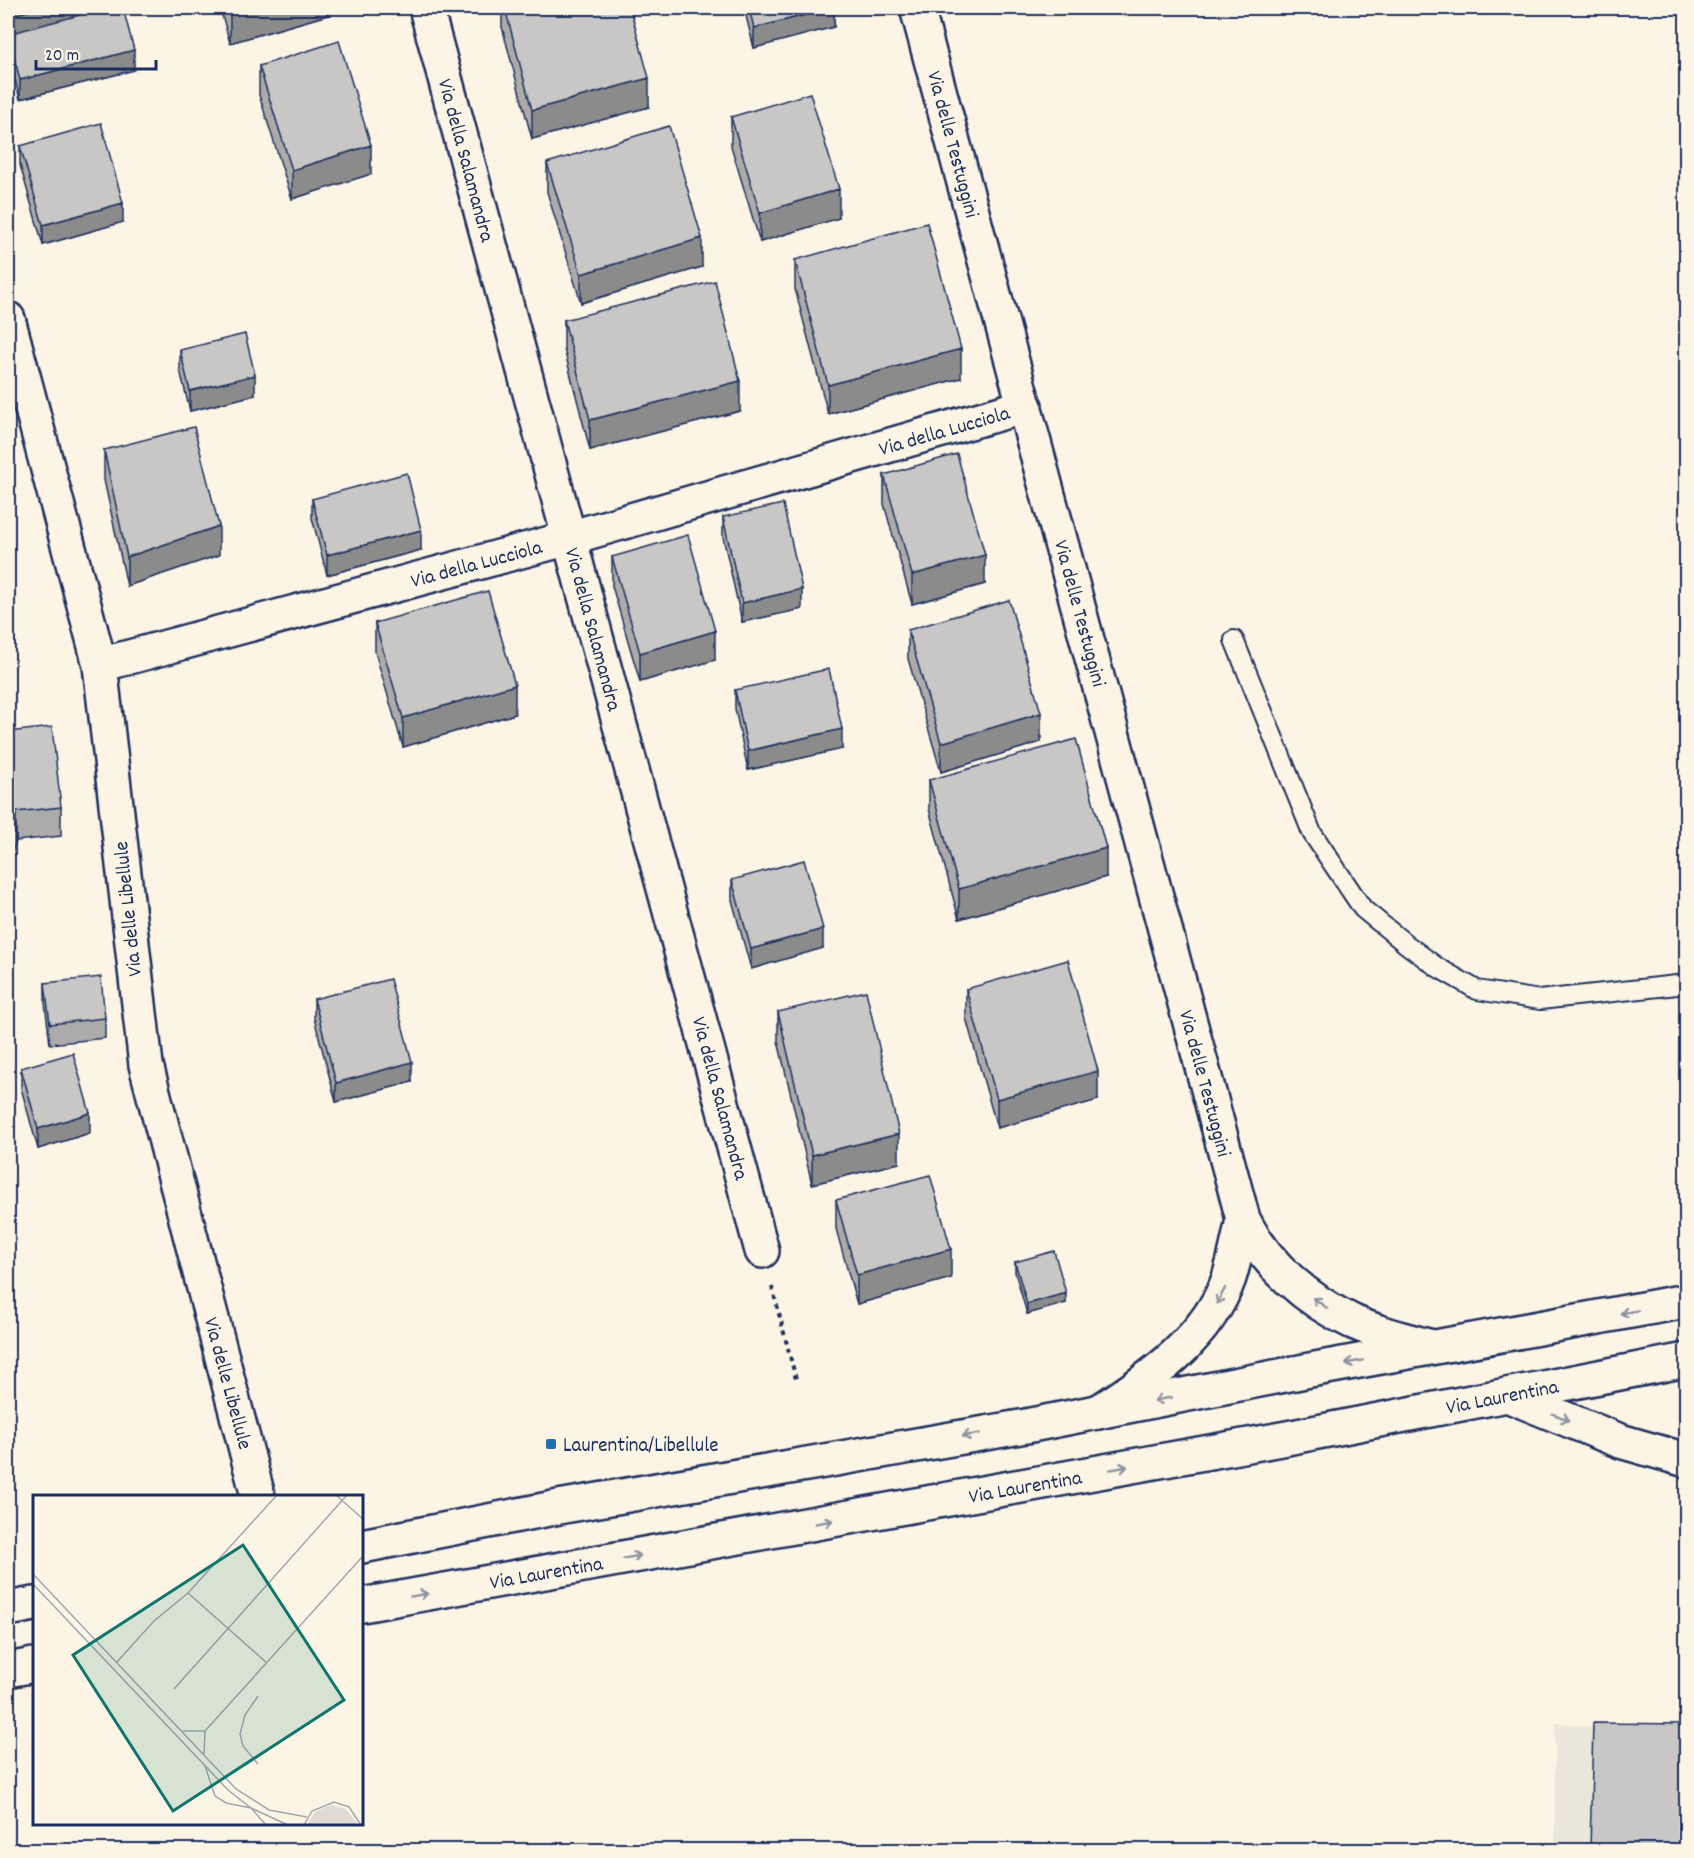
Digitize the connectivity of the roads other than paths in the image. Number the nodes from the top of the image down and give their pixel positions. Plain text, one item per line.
1 (426, 8) edge
2 (917, 8) edge
3 (8, 319) edge
4 (1025, 406) junction
5 (570, 538) junction
6 (1234, 640) dead end
7 (100, 665) junction
8 (1686, 984) edge
9 (1243, 1219) junction
10 (762, 1251) road end
11 (1686, 1301) edge
12 (1432, 1347) junction
13 (1686, 1360) edge
14 (1507, 1395) junction
15 (1098, 1412) junction
16 (1686, 1460) edge
17 (257, 1495) edge
18 (363, 1546) edge
19 (33, 1604) edge
20 (363, 1605) edge
21 (8, 1609) edge
22 (33, 1665) edge
23 (8, 1670) edge

1 - 5 street, Via della Salamandra
2 - 4 street, Via delle Testuggini
3 - 7 street, Via delle Libellule
4 - 5 street, Via della Lucciola
4 - 9 street, Via delle Testuggini
5 - 7 street, Via della Lucciola
5 - 10 street, Via della Salamandra
6 - 8 lane
7 - 17 street, Via delle Libellule
12 -> 9 street
9 -> 15 street
11 -> 12 street
12 -> 15 street
13 - 14 street, Via Laurentina
14 -> 16 street
20 -> 14 street, Via Laurentina
15 -> 18 street
19 - 21 street
22 - 23 street

